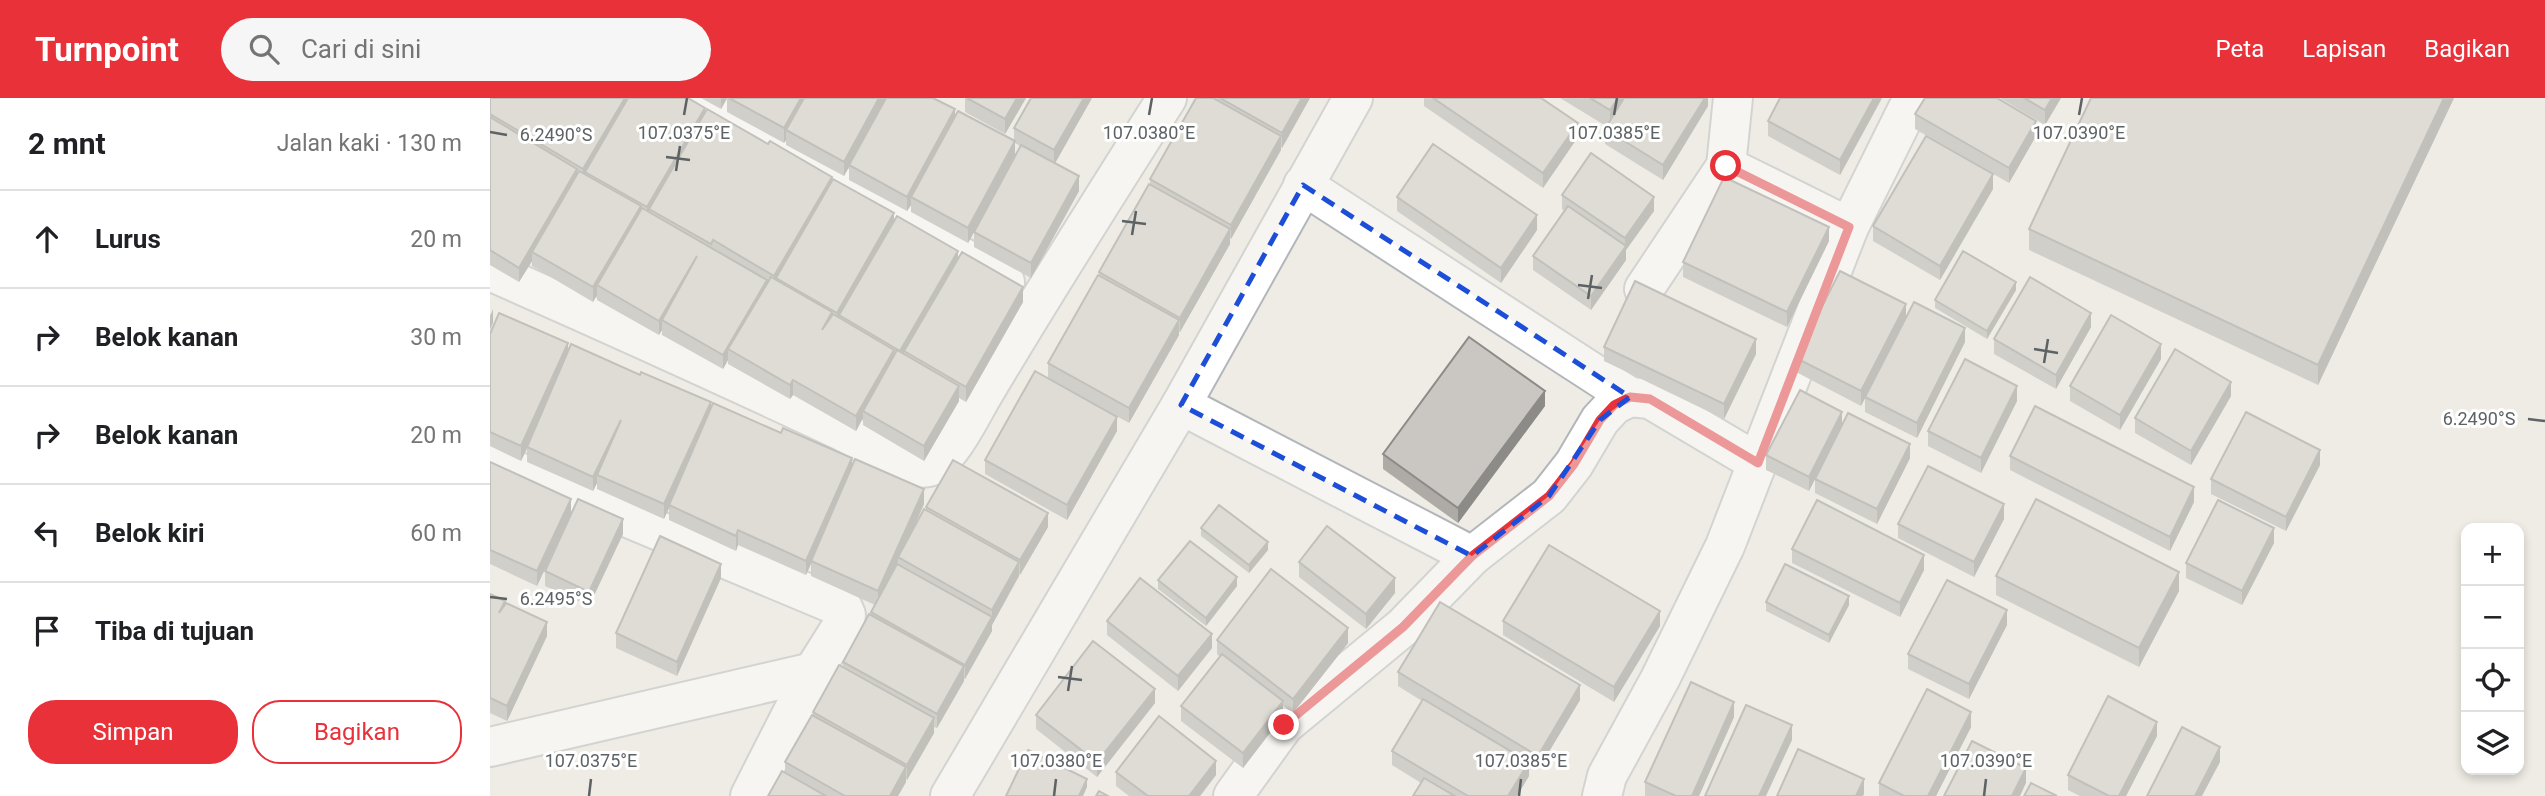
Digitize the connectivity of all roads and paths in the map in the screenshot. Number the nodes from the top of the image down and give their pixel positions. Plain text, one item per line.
1 (689, 98) edge
2 (1167, 98) edge
3 (1353, 98) edge
4 (1733, 98) edge
5 (1913, 98) edge
6 (1726, 166) junction
7 (1303, 185) junction
8 (1849, 227) junction
9 (490, 271) edge
10 (1644, 289) edge
11 (1038, 301) junction
12 (1630, 397) junction
13 (1181, 405) junction
14 (490, 460) edge
15 (1758, 463) junction
16 (1472, 556) junction
17 (813, 672) junction
18 (497, 741) edge
19 (750, 796) edge
20 (950, 796) edge
21 (1233, 796) edge
22 (1602, 796) edge

1 - 11 street
2 - 11 street
3 - 7 street
4 - 6 street
5 - 8 street
6 - 8 street
6 - 10 street
7 - 12 street
7 - 13 street
8 - 15 street
9 - 11 street
12 - 15 street
12 - 16 street
13 - 16 street
13 - 20 street
14 - 17 street
15 - 22 street
16 - 21 street
17 - 18 street
17 - 19 street

